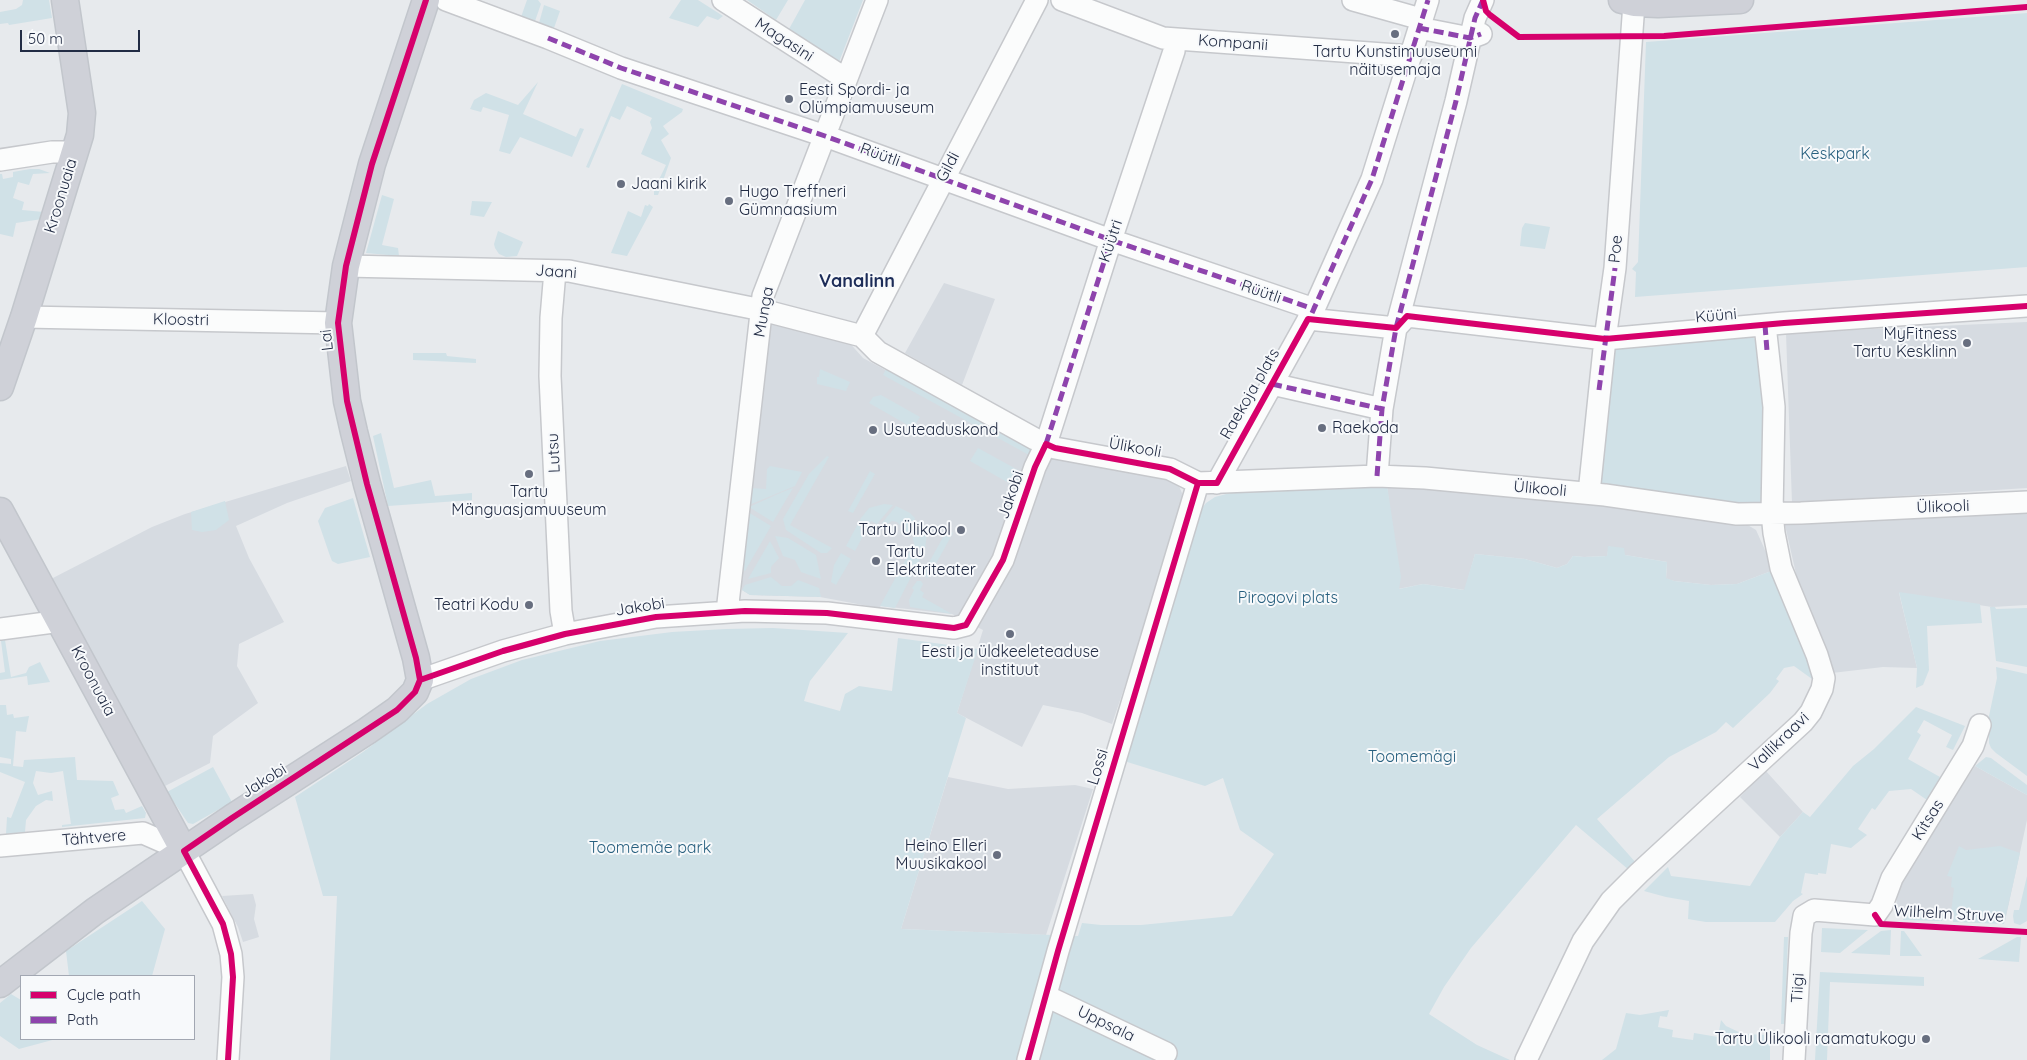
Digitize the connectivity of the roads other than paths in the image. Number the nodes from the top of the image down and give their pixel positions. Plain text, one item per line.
1 (65, 0) edge
2 (426, 0) edge
3 (446, 0) edge
4 (723, 0) edge
5 (877, 0) edge
6 (1037, 0) edge
7 (1062, 0) edge
8 (1353, 0) edge
9 (1482, 0) edge
10 (1740, 0) edge
11 (1628, 2) edge
12 (1423, 16) edge
13 (1476, 36) junction
14 (1176, 39) junction
15 (1411, 56) junction
16 (846, 79) junction
17 (825, 136) junction
18 (75, 152) junction
19 (0, 160) edge
20 (943, 178) junction
21 (1111, 240) junction
22 (346, 266) junction
23 (555, 271) junction
24 (2027, 306) edge
25 (762, 310) junction
26 (1311, 314) junction
27 (24, 317) junction
28 (1402, 322) junction
29 (338, 323) junction
30 (1765, 325) junction
31 (862, 336) junction
32 (1604, 339) junction
33 (1272, 384) junction
34 (0, 387) edge
35 (1382, 409) junction
36 (1046, 444) junction
37 (1377, 476) junction
38 (1208, 483) junction
39 (1589, 493) junction
40 (2027, 502) edge
41 (0, 511) edge
42 (1772, 513) junction
43 (727, 612) junction
44 (61, 621) junction
45 (0, 629) edge
46 (565, 634) junction
47 (420, 680) junction
48 (1980, 725) dead end
49 (0, 846) edge
50 (184, 851) junction
51 (1875, 915) joint
52 (1804, 916) joint
53 (0, 984) edge
54 (1046, 996) junction
55 (1166, 1053) dead end
56 (228, 1060) edge
57 (1028, 1060) edge
58 (1526, 1060) edge
59 (1794, 1060) edge

1 - 18 main road, Kroonuaia
2 - 22 main road, Lai
3 - 17 street, Rüütli
4 - 16 street, Magasini
5 - 16 street, Munga
6 - 20 street, Gildi
7 - 14 street, Kompanii
8 - 12 street
9 - 13 street
10 - 11 main road
11 - 32 street, Poe
12 - 13 street
12 - 15 street, Raekoja plats
13 - 28 street
14 - 15 street, Kompanii
14 - 21 street, Küütri
15 - 26 street, Raekoja plats
16 - 17 street, Munga
17 - 20 street, Rüütli
17 - 25 street, Munga
18 - 19 street
18 - 27 main road, Kroonuaia
20 - 21 street, Rüütli
20 - 31 street, Gildi
21 - 26 street, Rüütli
21 - 36 street, Küütri
22 - 23 street, Jaani
22 - 29 main road, Lai
23 - 25 street, Jaani
23 - 46 street, Lutsu
24 - 30 street, Küüni
25 - 31 street, Ülikooli
25 - 43 street, Munga
26 - 28 street, Rüütli
26 - 33 street, Raekoja plats
27 - 29 street, Kloostri
27 - 34 main road, Kroonuaia
28 - 32 street, Küüni
28 - 35 street
29 - 47 main road, Lai
30 - 32 street, Küüni
30 - 42 street, Vallikraavi
31 - 36 street, Ülikooli
32 - 39 street, Poe
33 - 35 street
33 - 38 street, Raekoja plats
35 - 37 street
36 - 38 street, Ülikooli
36 - 43 street, Jakobi
37 - 38 street, Ülikooli
37 - 39 street, Ülikooli
38 - 54 street, Lossi
39 - 42 street, Ülikooli
40 - 42 street, Ülikooli
41 - 44 main road, Kroonuaia
42 - 58 street, Vallikraavi
43 - 46 street, Jakobi
44 - 45 street
44 - 50 main road, Kroonuaia
46 - 47 street, Jakobi
47 - 50 main road, Jakobi
48 - 51 street, Kitsas
49 - 50 street, Tähtvere
50 - 53 main road, Jakobi
50 - 56 street
51 - 52 street, Wilhelm Struve
52 - 59 street, Tiigi
54 - 55 street, Uppsala
54 - 57 street, Lossi

